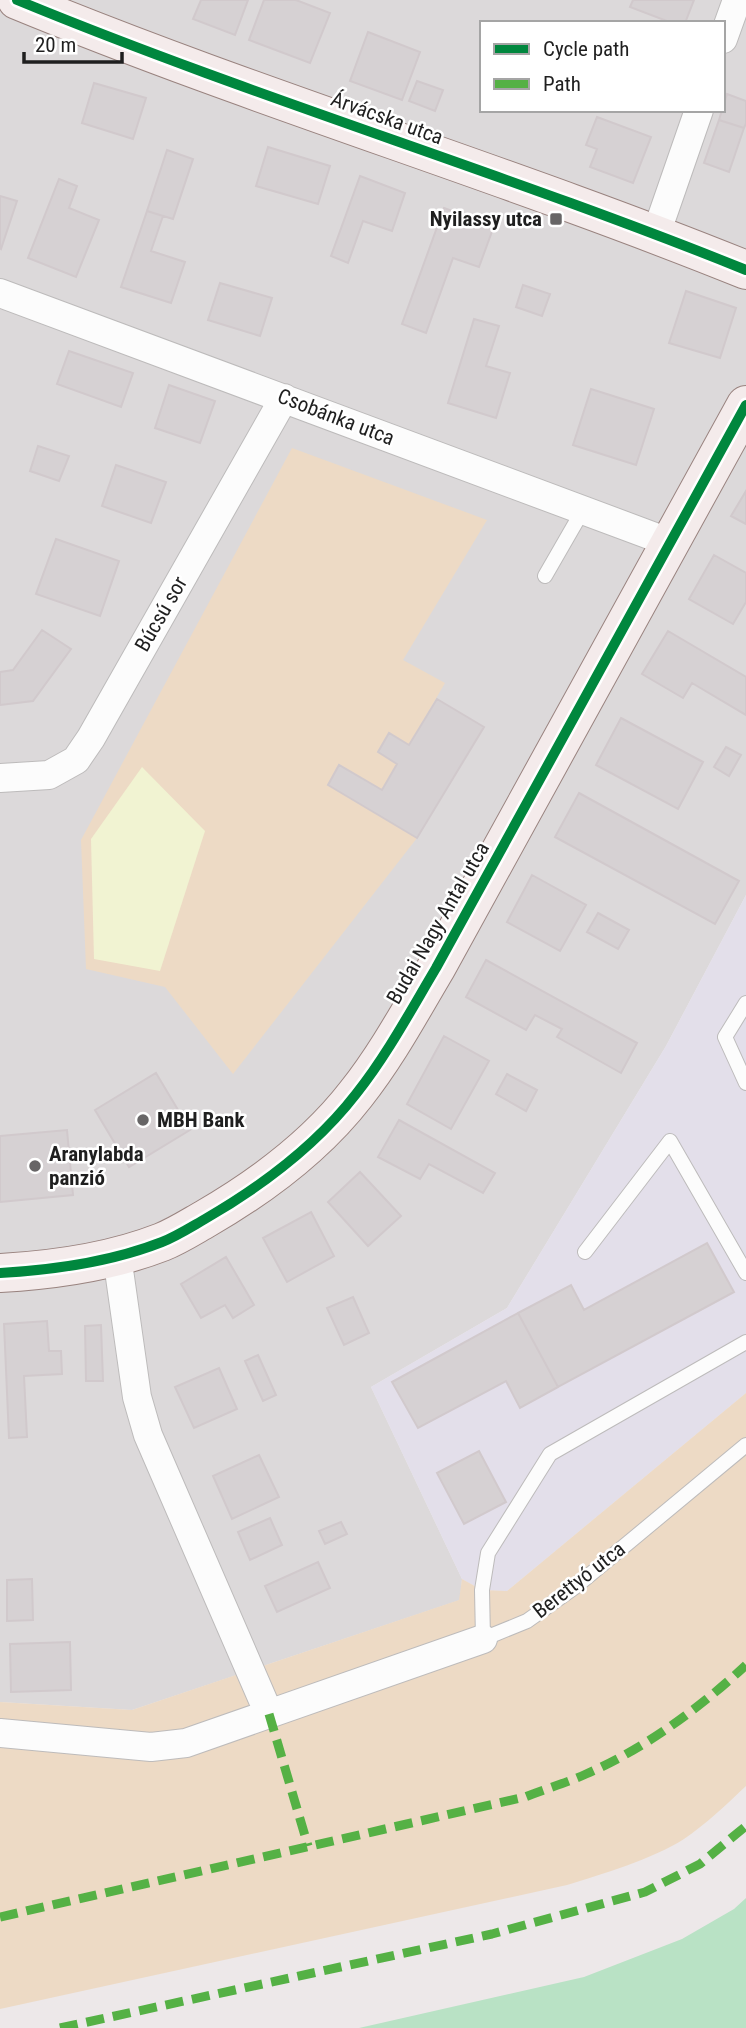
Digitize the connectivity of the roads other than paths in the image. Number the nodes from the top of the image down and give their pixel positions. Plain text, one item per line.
1 (18, 0) edge
2 (737, 0) edge
3 (725, 33) edge
4 (698, 112) edge
5 (656, 234) junction
6 (746, 270) edge
7 (0, 293) edge
8 (284, 398) junction
9 (746, 405) edge
10 (583, 510) junction
11 (671, 542) junction
12 (545, 576) dead end
13 (0, 778) edge
14 (746, 1003) edge
15 (746, 1083) edge
16 (585, 1252) dead end
17 (117, 1256) junction
18 (0, 1273) edge
19 (746, 1273) edge
20 (746, 1342) edge
21 (746, 1445) edge
22 (483, 1639) junction
23 (269, 1714) junction
24 (0, 1734) edge

1 - 5 main road, Árvácska utca
2 - 3 street
4 - 5 street
5 - 6 main road, Árvácska utca
7 - 8 street, Csobánka utca
8 - 10 street, Csobánka utca
8 - 13 street, Búcsú sor
9 - 11 main road, Budai Nagy Antal utca
10 - 11 street, Csobánka utca
10 - 12 lane
11 - 17 main road, Budai Nagy Antal utca
14 - 15 lane
16 - 19 lane
17 - 18 main road, Budai Nagy Antal utca
17 - 23 street
20 - 22 lane
21 - 22 lane, Berettyó utca
22 - 23 street, Berettyó utca
23 - 24 street, Berettyó utca

